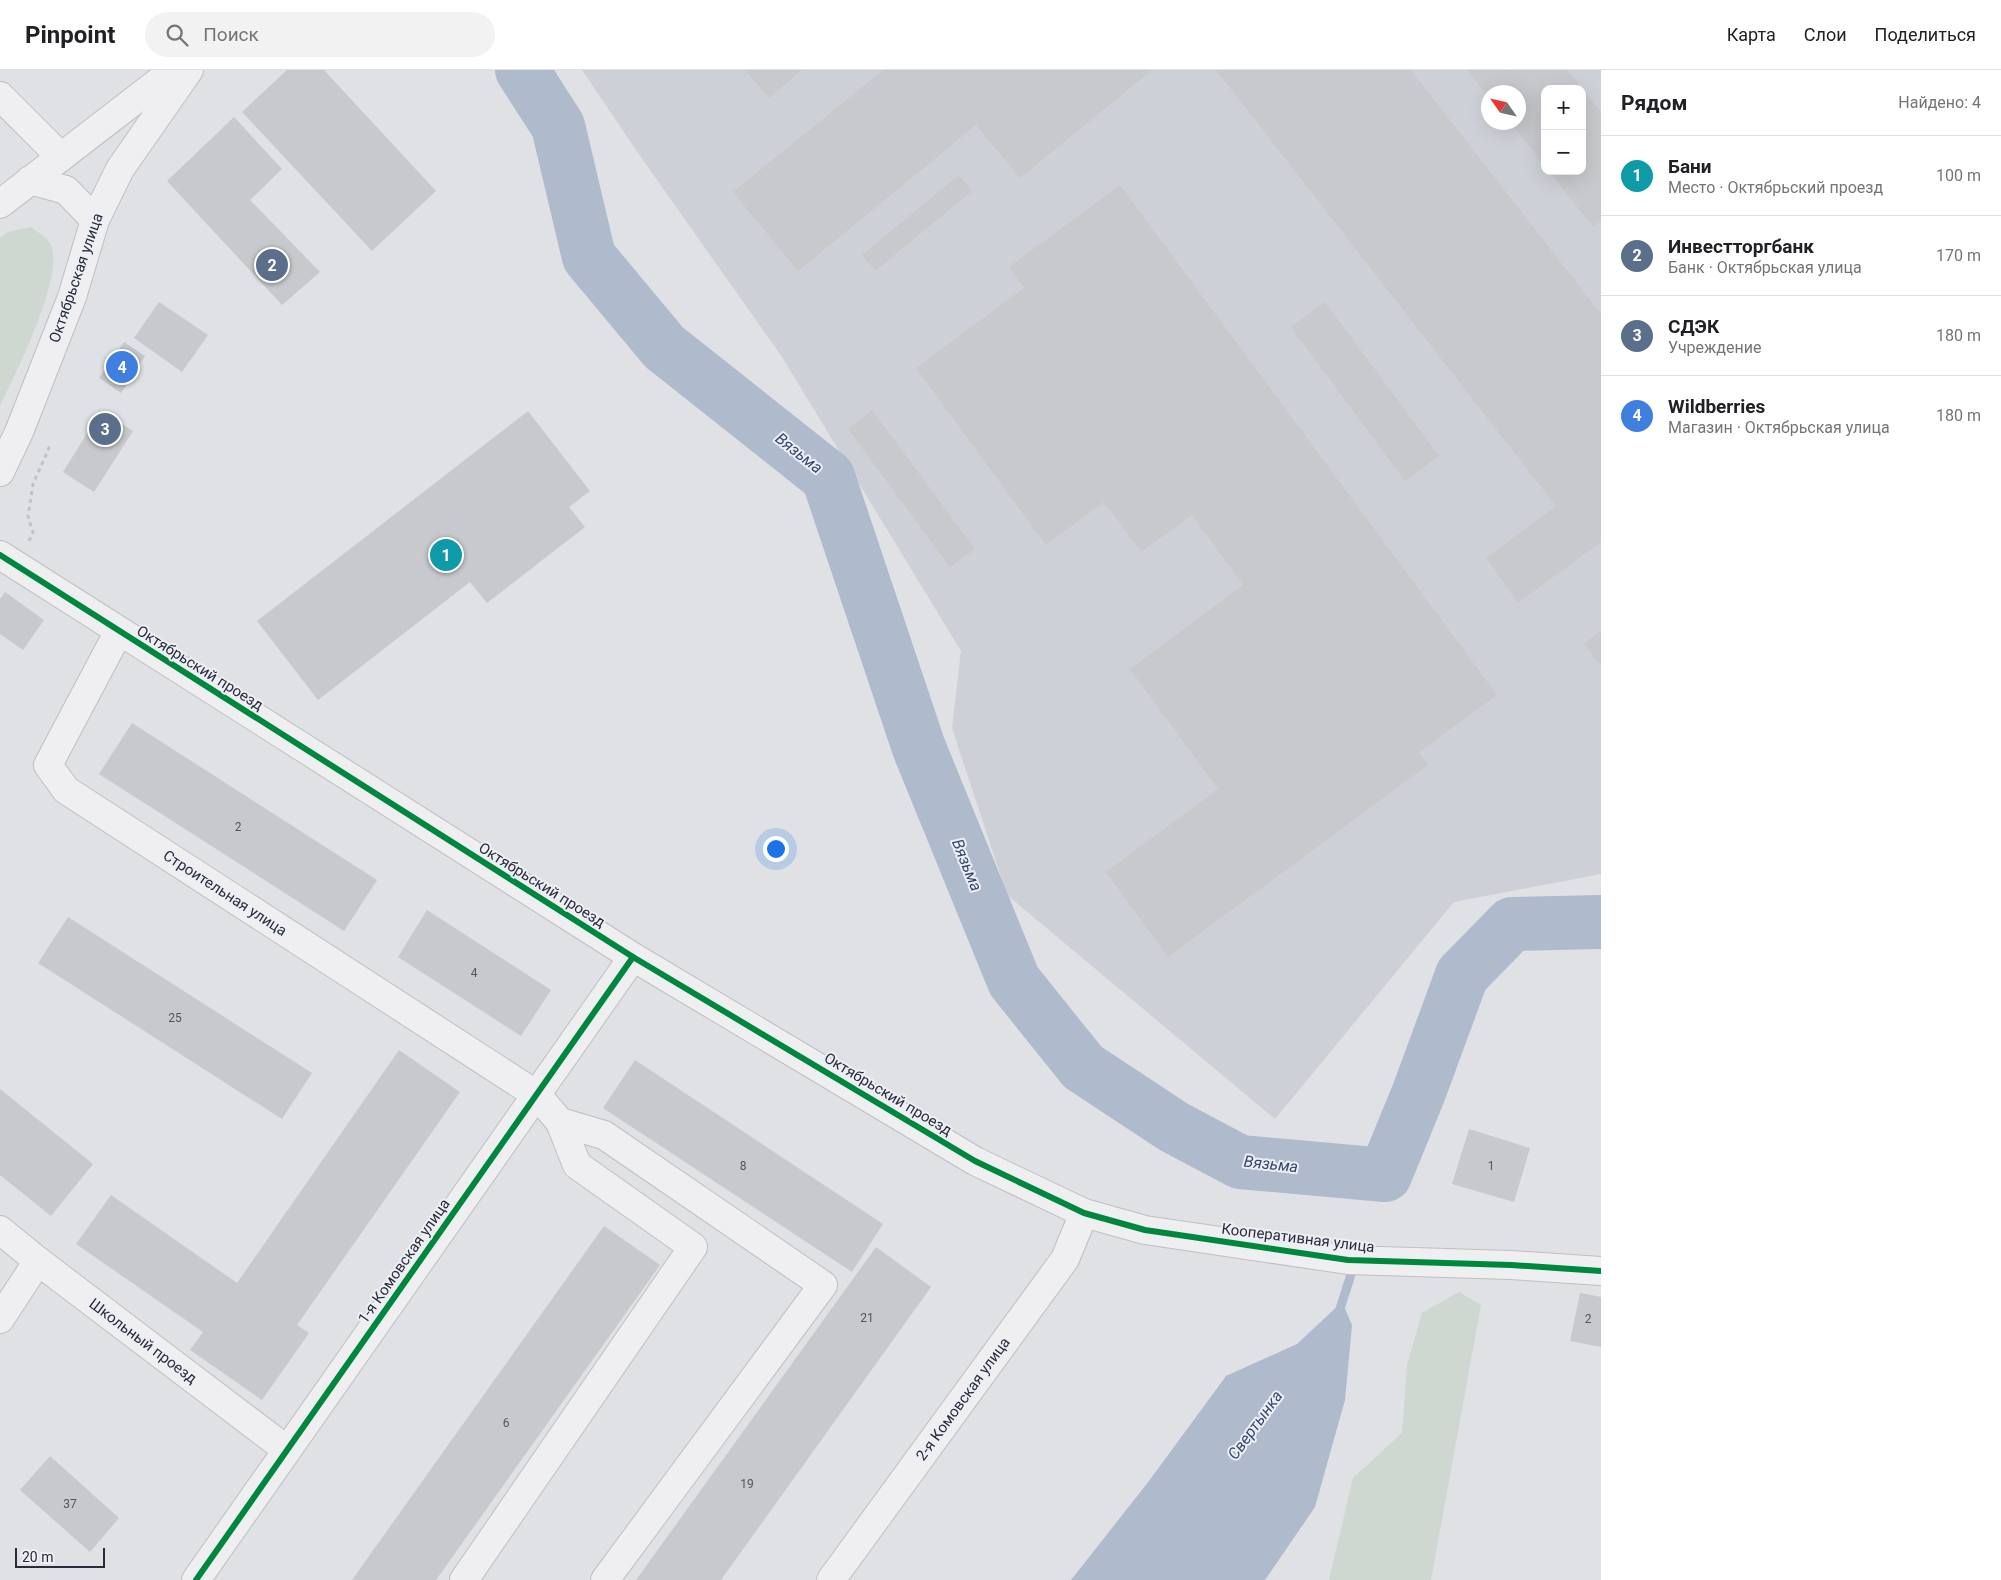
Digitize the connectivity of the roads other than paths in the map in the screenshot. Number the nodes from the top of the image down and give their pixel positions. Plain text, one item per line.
1 (174, 70) edge
2 (189, 70) edge
3 (0, 96) edge
4 (61, 157) junction
5 (30, 180) junction
6 (0, 204) edge
7 (95, 220) junction
8 (0, 472) edge
9 (8, 560) edge
10 (119, 631) junction
11 (633, 957) junction
12 (537, 1095) junction
13 (560, 1122) junction
14 (1084, 1213) junction
15 (0, 1230) edge
16 (38, 1262) junction
17 (1601, 1272) edge
18 (0, 1319) edge
19 (287, 1450) junction
20 (196, 1580) edge
21 (464, 1580) edge
22 (605, 1580) edge
23 (831, 1580) edge

1 - 4 street
2 - 7 street, Октябрьская улица
3 - 4 street
4 - 5 street
5 - 6 street
5 - 7 street
7 - 8 street, Октябрьская улица
9 - 10 street, Октябрьский проезд
10 - 11 street, Октябрьский проезд
10 - 12 street, Строительная улица
11 - 12 street, 1-я Комовская улица
11 - 14 street, Октябрьский проезд
12 - 13 street
12 - 19 street, 1-я Комовская улица
13 - 21 street
13 - 22 street
14 - 17 street, Кооперативная улица
14 - 23 street, 2-я Комовская улица
15 - 16 street, Школьный проезд
16 - 18 street
16 - 19 street, Школьный проезд
19 - 20 street, 1-я Комовская улица

